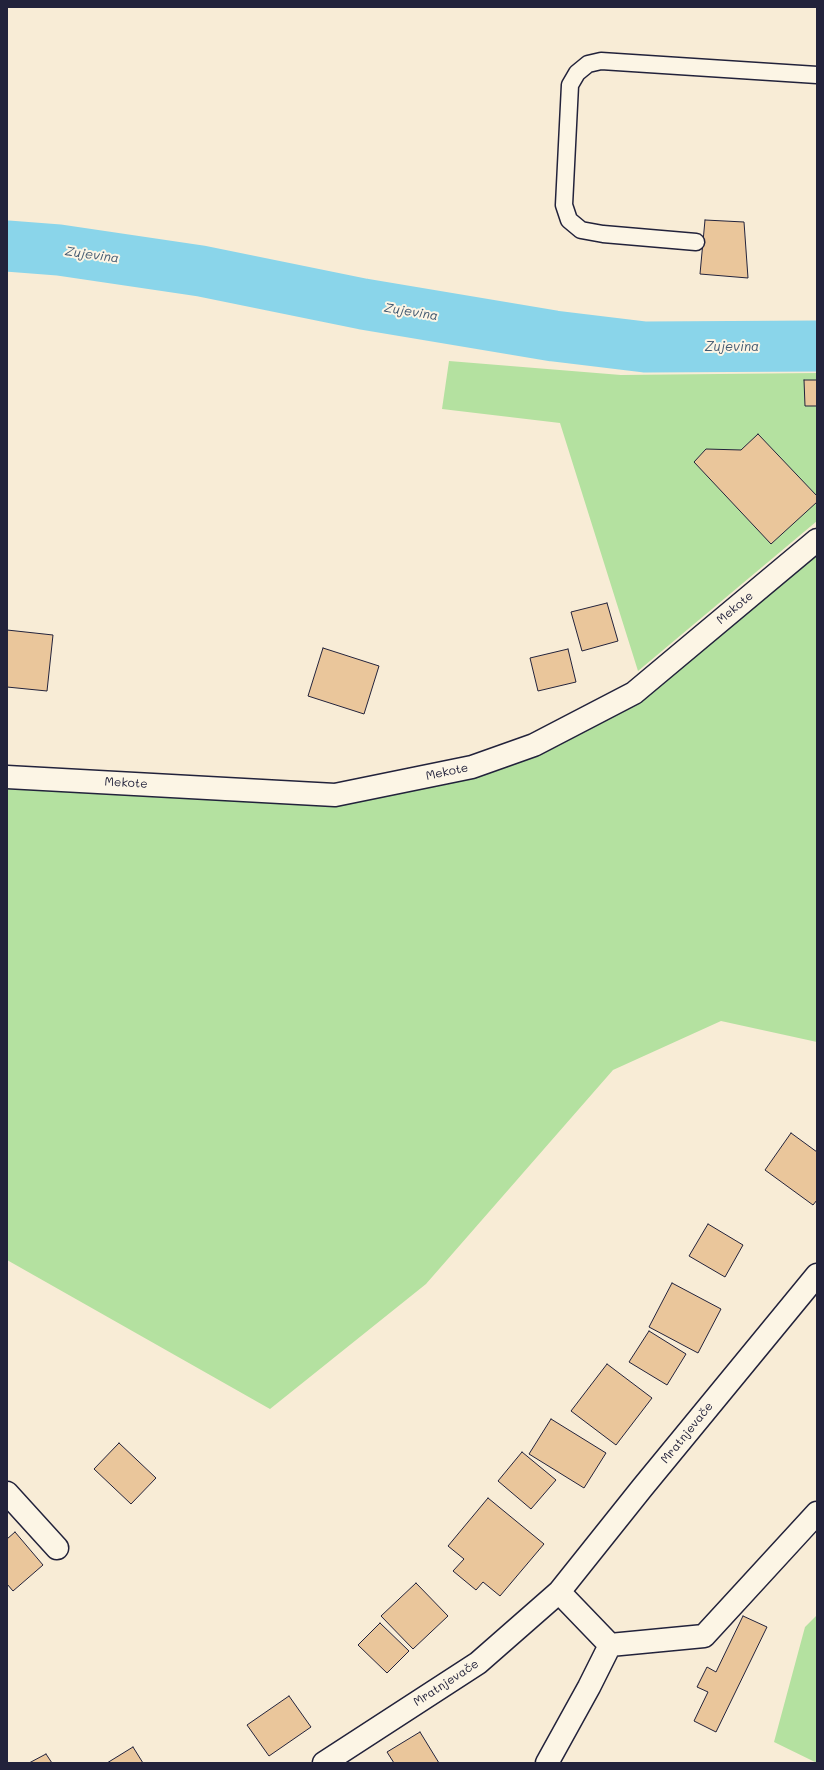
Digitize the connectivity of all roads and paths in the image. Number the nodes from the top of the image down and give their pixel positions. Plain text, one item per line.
1 (817, 75) edge
2 (696, 242) dead end
3 (817, 540) edge
4 (7, 777) edge
5 (817, 1275) edge
6 (7, 1493) edge
7 (817, 1513) edge
8 (56, 1548) dead end
9 (559, 1592) junction
10 (610, 1645) junction
11 (324, 1763) edge
12 (547, 1763) edge

1 - 2 lane
3 - 4 street, Mekote
5 - 9 street, Mratnjevače
6 - 8 street
7 - 10 street
9 - 10 street
9 - 11 street, Mratnjevače
10 - 12 street

